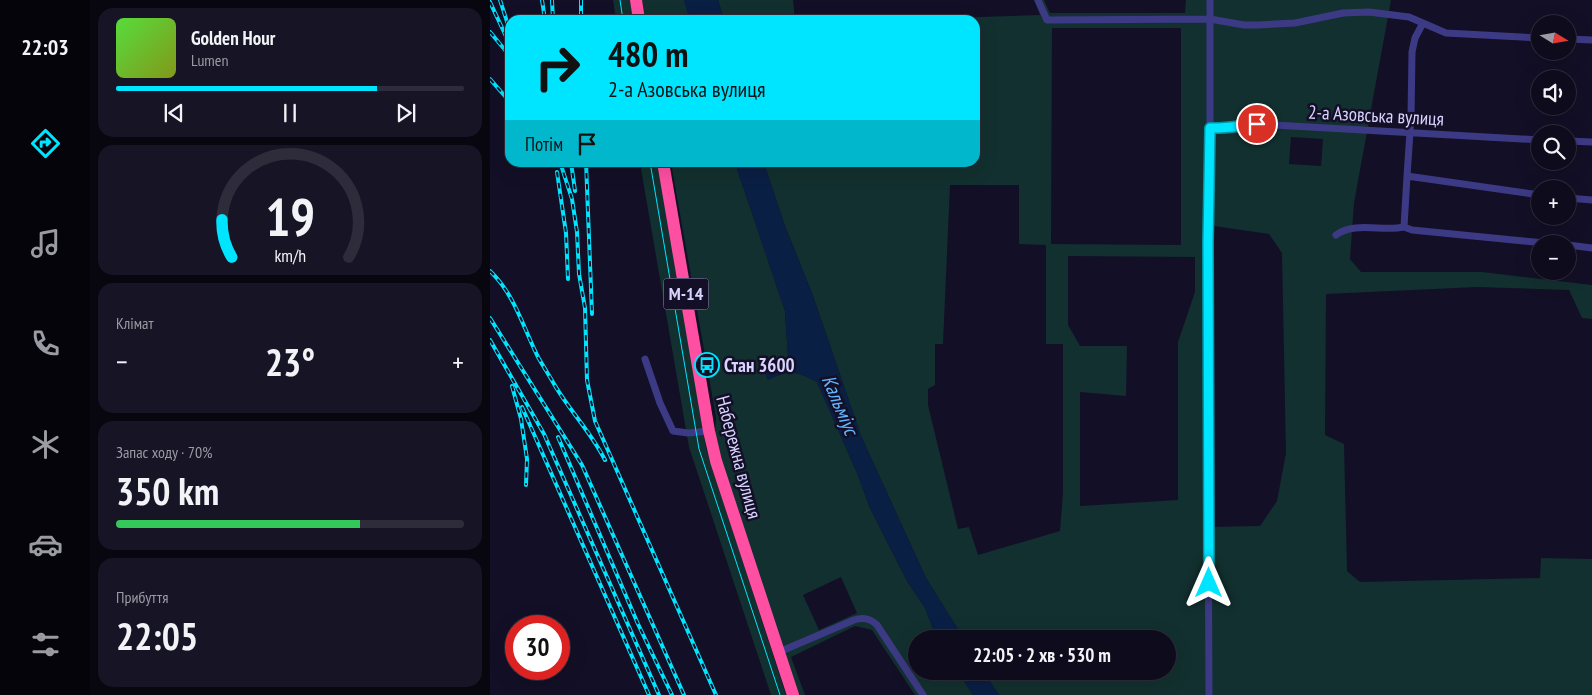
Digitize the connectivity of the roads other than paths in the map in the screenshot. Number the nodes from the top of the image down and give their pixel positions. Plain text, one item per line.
1 (636, 0) edge
2 (1038, 0) edge
3 (1210, 0) edge
4 (638, 15) edge
5 (1210, 19) junction
6 (1423, 23) junction
7 (1531, 38) edge
8 (1576, 39) edge
9 (1592, 40) edge
10 (1210, 128) junction
11 (1409, 133) junction
12 (1531, 140) edge
13 (1576, 142) edge
14 (1592, 142) edge
15 (664, 167) edge
16 (1407, 176) junction
17 (1531, 194) edge
18 (1576, 199) edge
19 (1592, 200) edge
20 (1404, 227) junction
21 (1336, 235) dead end
22 (1531, 242) edge
23 (1576, 247) edge
24 (1592, 248) edge
25 (645, 359) dead end
26 (709, 431) junction
27 (779, 652) junction
28 (793, 695) edge
29 (923, 695) edge
30 (1209, 695) edge

1 - 4 highway
2 - 5 street
3 - 5 street
5 - 6 street
5 - 10 street
6 - 7 street
6 - 11 street
8 - 9 street
10 - 11 street, 2-а Азовська вулиця
10 - 30 street
11 - 12 street, 2-а Азовська вулиця
11 - 16 street
13 - 14 street
15 - 26 highway, Набережна вулиця / М-14
16 - 17 street
16 - 20 street
18 - 19 street
20 - 21 street
20 - 22 street
23 - 24 street
25 - 26 street
26 - 27 highway, Набережна вулиця / М-14
27 - 28 highway, Набережна вулиця / М-14
27 - 29 street

